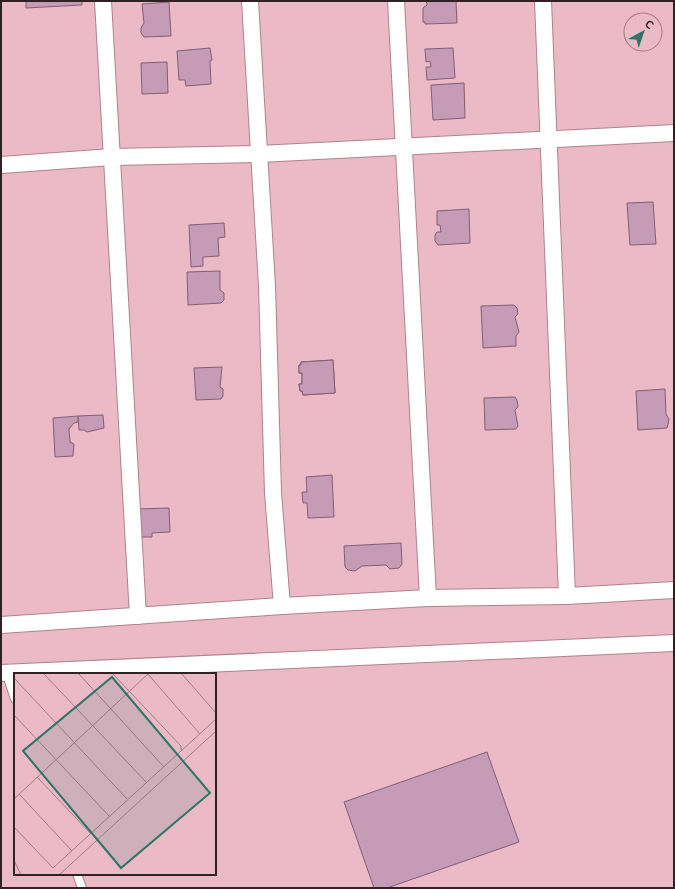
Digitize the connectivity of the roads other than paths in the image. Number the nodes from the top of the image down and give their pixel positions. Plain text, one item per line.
1 (103, 1) edge
2 (250, 1) edge
3 (396, 1) edge
4 (543, 1) edge
5 (674, 133) edge
6 (549, 138) junction
7 (404, 146) junction
8 (259, 154) junction
9 (112, 157) junction
10 (1, 165) edge
11 (674, 590) edge
12 (567, 596) junction
13 (428, 598) junction
14 (282, 606) junction
15 (138, 616) junction
16 (1, 624) edge
17 (674, 643) edge
18 (3, 672) edge
19 (14, 697) edge
20 (77, 875) edge
21 (82, 888) edge

1 - 9 street
2 - 8 street
3 - 7 street
4 - 6 street
5 - 6 street
6 - 7 street
6 - 12 street
7 - 8 street
7 - 13 street
8 - 9 street
8 - 14 street
9 - 10 street
9 - 15 street
11 - 12 street
12 - 13 street
13 - 14 street
14 - 15 street
15 - 16 street
17 - 18 street
18 - 19 lane
20 - 21 lane

